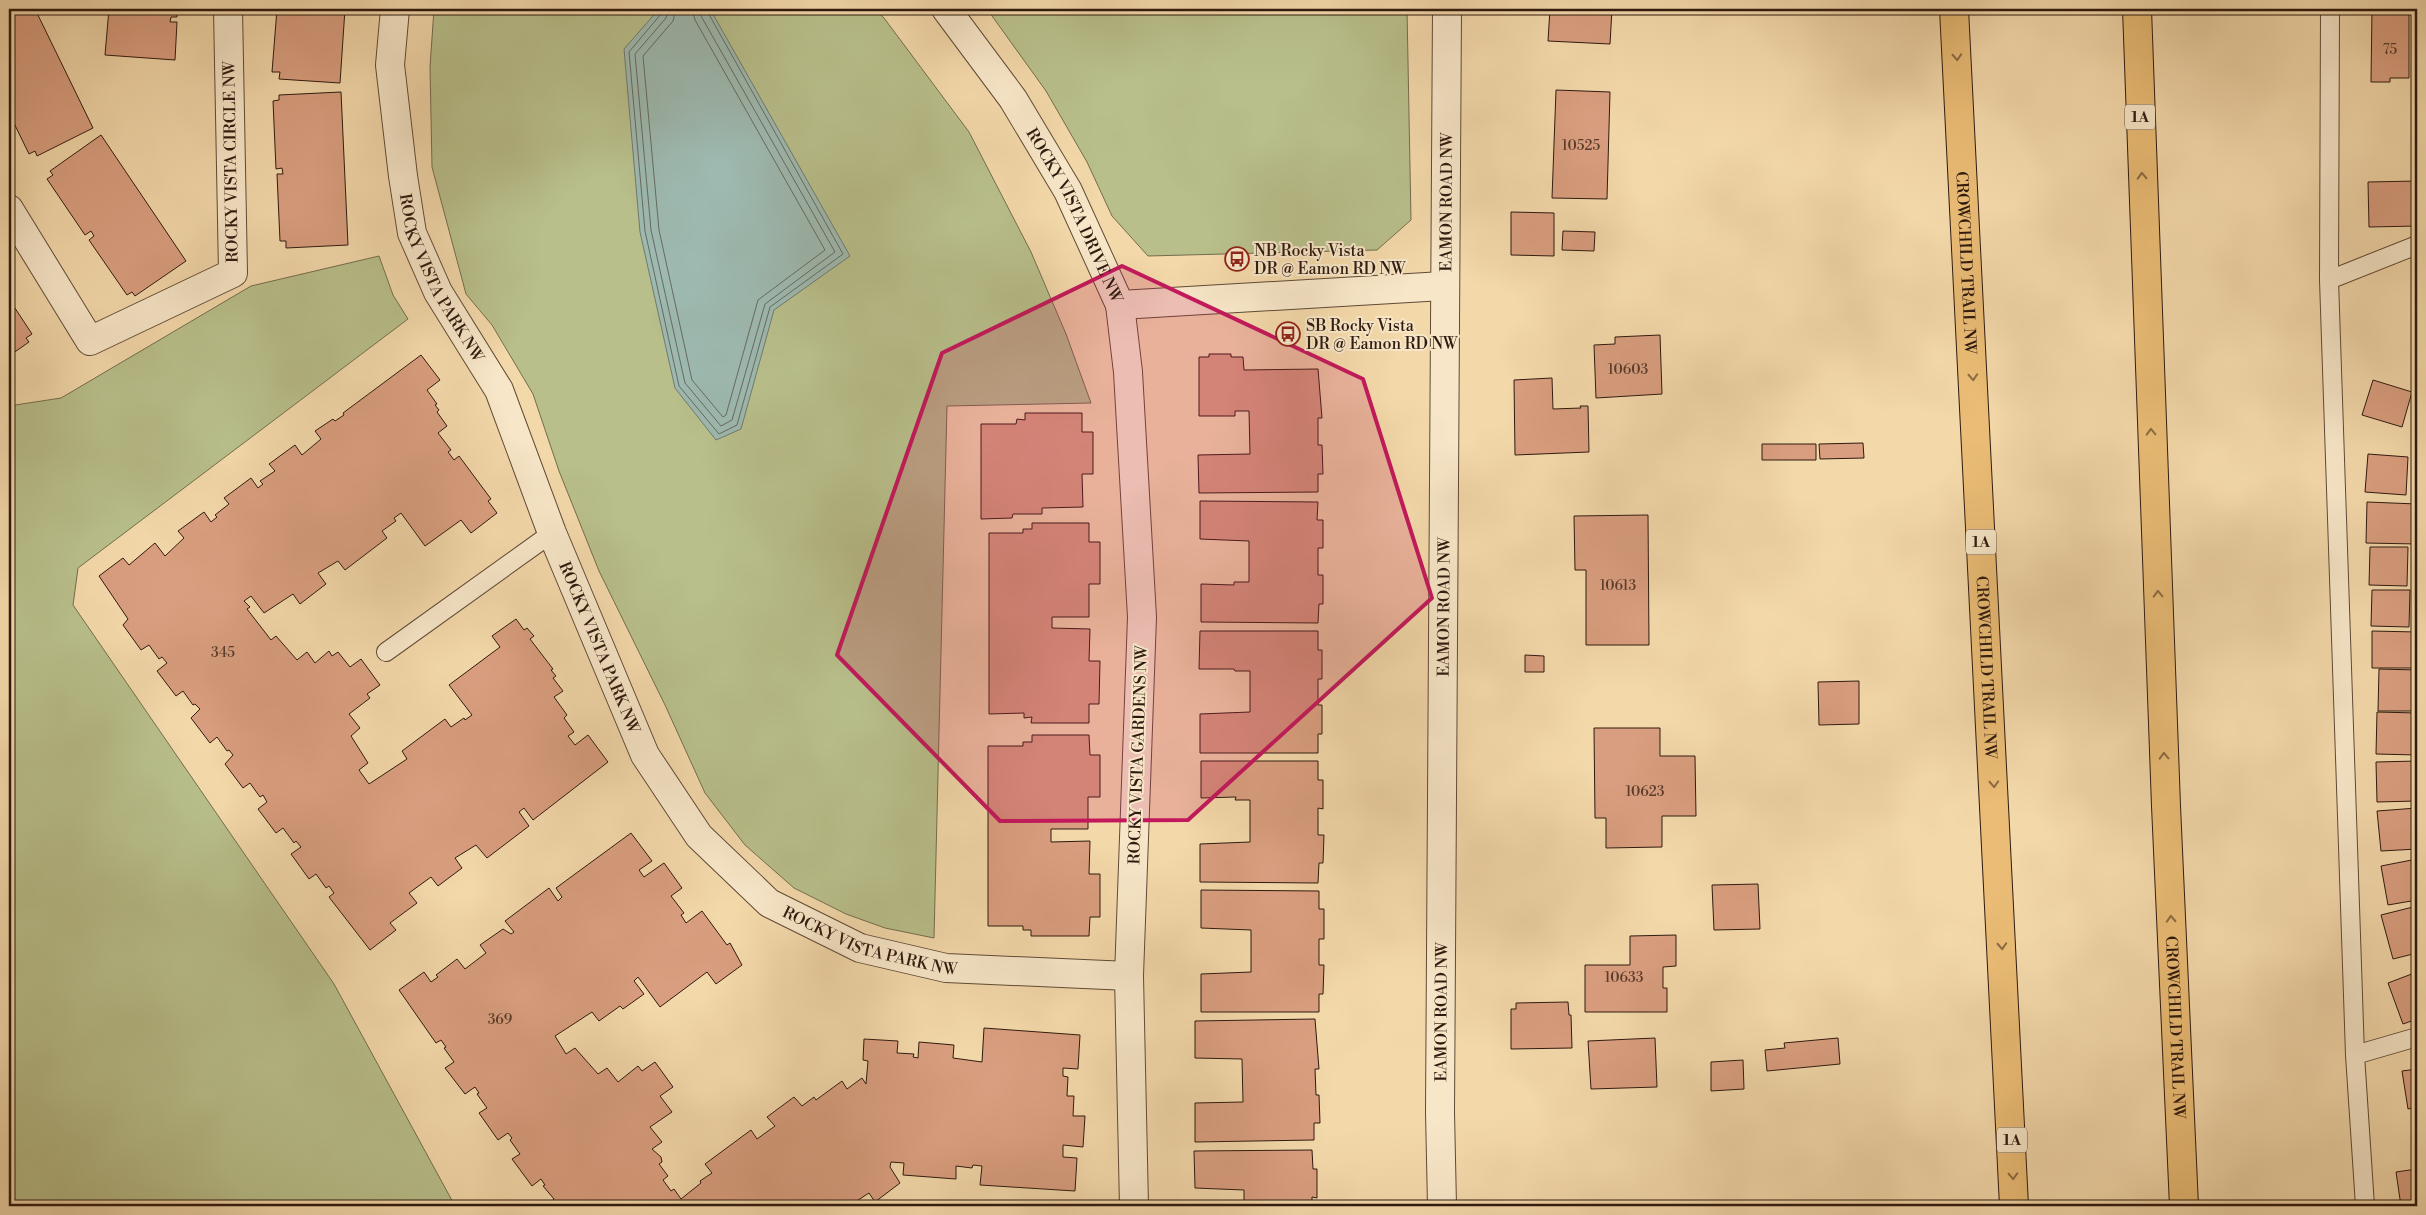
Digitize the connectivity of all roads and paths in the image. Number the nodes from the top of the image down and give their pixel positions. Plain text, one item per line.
1 (228, 9) edge
2 (395, 9) edge
3 (946, 9) edge
4 (1447, 9) edge
5 (1954, 9) edge
6 (2137, 9) edge
7 (2330, 9) edge
8 (9, 209) edge
9 (2417, 245) edge
10 (2329, 280) junction
11 (1443, 286) junction
12 (1120, 305) junction
13 (552, 532) junction
14 (386, 652) dead end
15 (1129, 976) junction
16 (2417, 1037) edge
17 (2356, 1055) junction
18 (1134, 1206) edge
19 (1442, 1206) edge
20 (2014, 1206) edge
21 (2184, 1206) edge
22 (2365, 1206) edge

1 - 8 street, ROCKY VISTA CIRCLE NW
2 - 13 street, ROCKY VISTA PARK NW
3 - 12 street, ROCKY VISTA DRIVE NW
4 - 11 street, EAMON ROAD NW
5 -> 20 highway, CROWCHILD TRAIL NW / 1A
21 -> 6 highway, CROWCHILD TRAIL NW / 1A
7 - 10 lane
9 - 10 lane
10 - 17 lane
11 - 12 street, ROCKY VISTA DRIVE NW
11 - 19 street, EAMON ROAD NW
12 - 15 street, ROCKY VISTA GARDENS NW
13 - 14 lane
13 - 15 street, ROCKY VISTA PARK NW
15 - 18 street, ROCKY VISTA GARDENS NW
16 - 17 lane
17 - 22 lane

